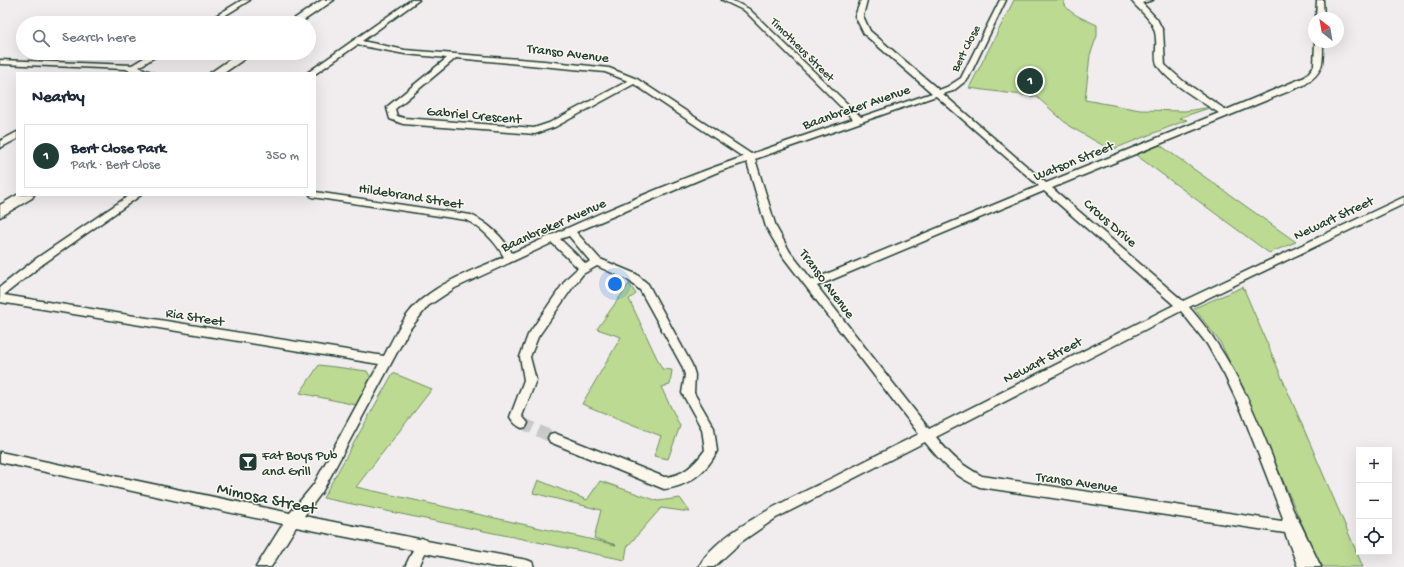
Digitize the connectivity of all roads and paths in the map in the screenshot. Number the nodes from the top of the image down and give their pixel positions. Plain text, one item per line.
1 (247, 0) edge
2 (329, 0) edge
3 (416, 0) edge
4 (725, 0) edge
5 (864, 0) edge
6 (1003, 0) edge
7 (1150, 0) edge
8 (1320, 0) edge
9 (1135, 1) edge
10 (1320, 12) edge
11 (220, 16) edge
12 (304, 16) edge
13 (355, 42) junction
14 (1319, 48) edge
15 (455, 56) junction
16 (145, 60) edge
17 (236, 60) edge
18 (0, 62) edge
19 (133, 67) junction
20 (125, 72) edge
21 (146, 72) edge
22 (218, 72) edge
23 (312, 72) edge
24 (634, 81) junction
25 (936, 93) junction
26 (1225, 113) junction
27 (860, 120) junction
28 (16, 136) edge
29 (1, 144) edge
30 (750, 158) junction
31 (1046, 186) junction
32 (316, 195) edge
33 (24, 196) edge
34 (135, 196) edge
35 (1404, 200) edge
36 (0, 212) edge
37 (570, 231) junction
38 (553, 238) junction
39 (509, 258) junction
40 (597, 262) junction
41 (584, 268) junction
42 (810, 285) junction
43 (0, 292) edge
44 (0, 298) edge
45 (1182, 306) junction
46 (386, 361) junction
47 (522, 423) dead end
48 (925, 435) junction
49 (554, 438) tunnel mouth
50 (0, 457) edge
51 (293, 520) junction
52 (1293, 528) junction
53 (422, 544) junction
54 (1311, 565) edge
55 (263, 567) edge
56 (412, 567) edge
57 (527, 567) edge
58 (706, 567) edge

1 - 11 street
2 - 12 street
3 - 13 street
4 - 27 street, Timotheus Street
5 - 25 street, Crous Drive
6 - 25 street, Bert Close
7 - 9 street
8 - 10 street
9 - 26 street
13 - 15 street, Transo Avenue
13 - 23 street
14 - 26 street, Watson Street
15 - 24 street, Transo Avenue
15 - 24 street, Gabriel Crescent
16 - 19 street
17 - 22 street
18 - 19 street
19 - 20 street
19 - 21 street
24 - 30 street, Transo Avenue
25 - 27 street, Baanbreker Avenue
25 - 31 street, Crous Drive
26 - 31 street, Watson Street
27 - 30 street, Baanbreker Avenue
28 - 29 street
30 - 37 street, Baanbreker Avenue
30 - 42 street, Transo Avenue
31 - 42 street, Watson Street
31 - 45 street, Crous Drive
32 - 39 street, Hildebrand Street
33 - 36 street
34 - 43 street
35 - 45 street, Newart Street
37 - 38 street, Baanbreker Avenue
37 - 40 street
38 - 39 street, Baanbreker Avenue
38 - 41 street
39 - 46 street, Baanbreker Avenue
40 - 41 street
40 - 49 street
41 - 47 street
42 - 48 street, Transo Avenue
44 - 46 street, Ria Street
45 - 48 street, Newart Street
45 - 52 street, Crous Drive
46 - 51 street, Baanbreker Avenue
48 - 52 street, Transo Avenue
48 - 58 street, Newart Street
50 - 51 street, Mimosa Street
51 - 53 street, Mimosa Street
51 - 55 street, Baanbreker Avenue
52 - 54 street, Crous Drive
53 - 56 street
53 - 57 street, Mimosa Street

